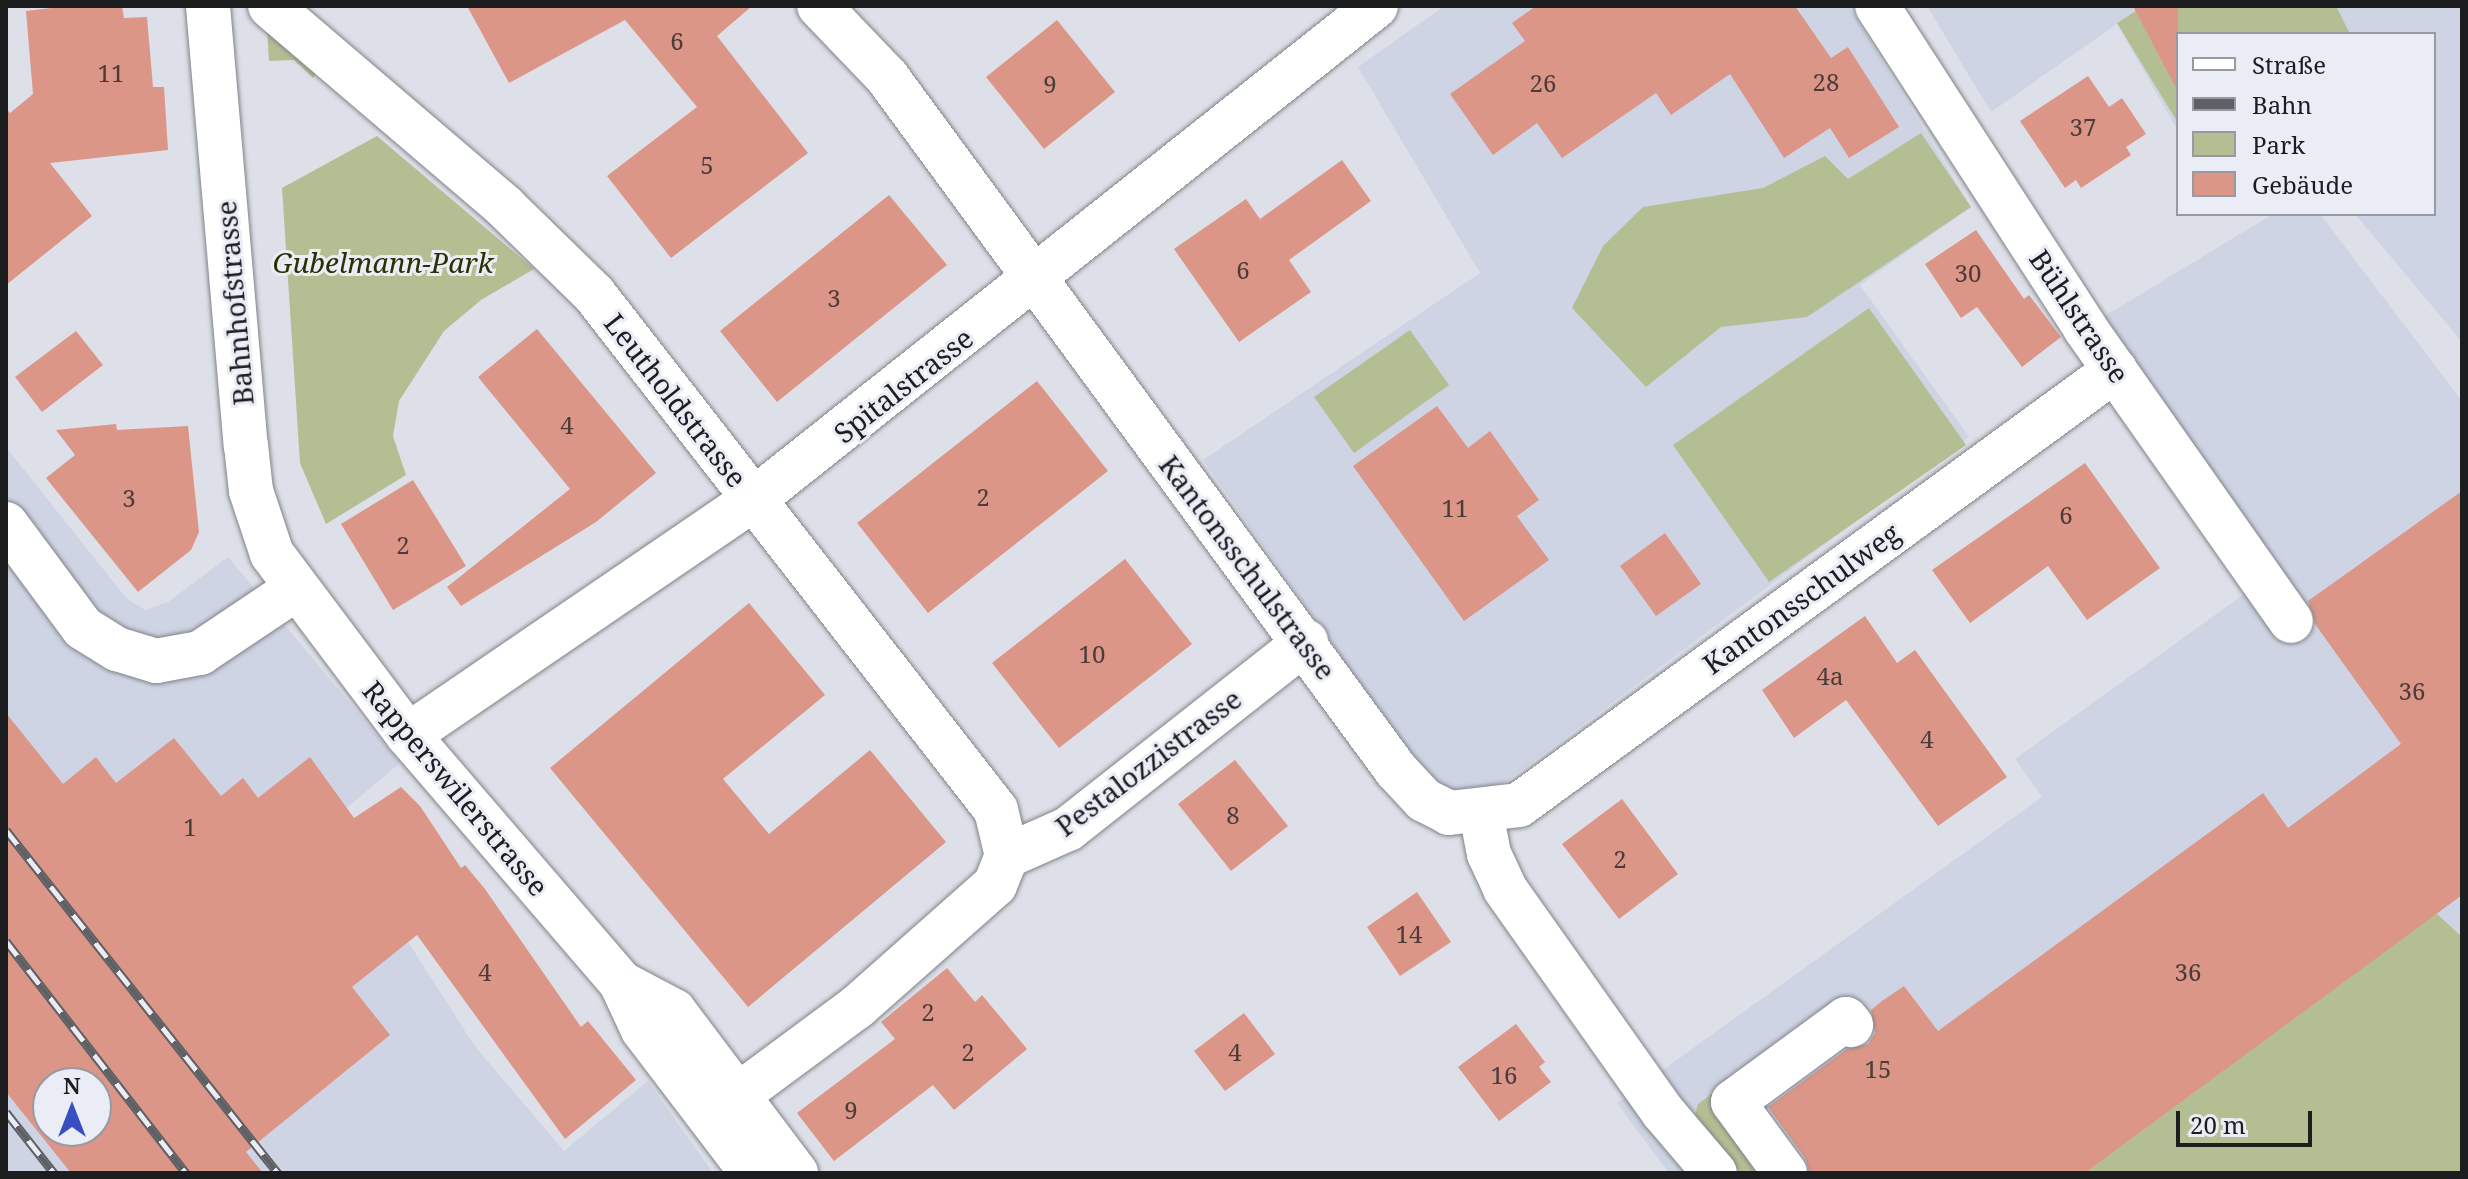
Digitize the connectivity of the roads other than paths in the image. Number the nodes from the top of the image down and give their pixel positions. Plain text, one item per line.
1 (208, 6) edge
2 (270, 6) edge
3 (819, 6) edge
4 (1376, 6) edge
5 (1877, 6) edge
6 (1032, 281) junction
7 (2115, 370) junction
8 (753, 500) junction
9 (6, 524) edge
10 (294, 590) junction
11 (2291, 621) dead end
12 (1306, 642) junction
13 (408, 735) junction
14 (1481, 813) junction
15 (1007, 856) junction
16 (621, 983) junction
17 (738, 1095) junction
18 (752, 1173) edge
19 (796, 1173) edge
20 (1715, 1173) edge
21 (1785, 1173) edge
22 (1807, 1173) edge

1 - 10 street, Bahnhofstrasse
2 - 8 street, Leutholdstrasse
3 - 6 street, Kantonsschulstrasse
4 - 6 street, Spitalstrasse
5 - 7 street, Bühlstrasse
6 - 8 street, Spitalstrasse
6 - 12 street, Kantonsschulstrasse
7 - 11 street, Bühlstrasse
7 - 14 street, Kantonsschulweg
8 - 13 street, Spitalstrasse
8 - 15 street, Leutholdstrasse
9 - 10 street
10 - 13 street, Rapperswilerstrasse
12 - 14 street, Kantonsschulstrasse
12 - 15 street, Pestalozzistrasse
13 - 16 street, Rapperswilerstrasse
14 - 20 street
15 - 17 street
16 - 17 street, Rapperswilerstrasse
16 - 18 street, Rapperswilerstrasse
17 - 19 street, Rapperswilerstrasse
21 - 22 street

